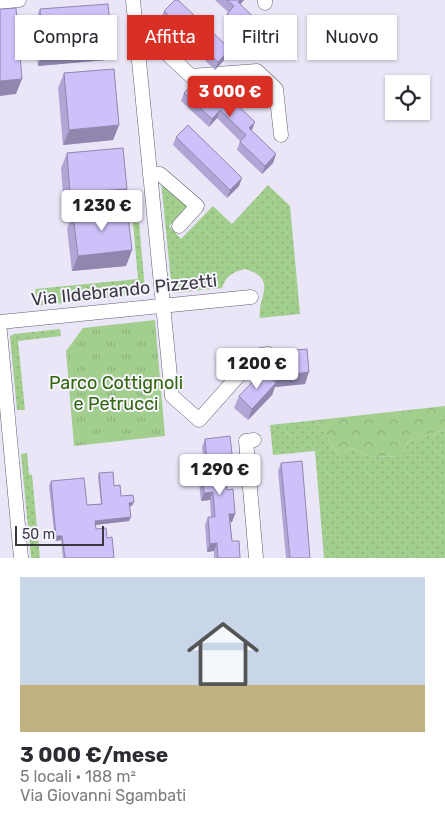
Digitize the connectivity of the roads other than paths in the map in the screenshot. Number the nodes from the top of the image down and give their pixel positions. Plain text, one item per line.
1 (19, 0) edge
2 (133, 0) edge
3 (0, 2) edge
4 (135, 15) edge
5 (139, 60) edge
6 (173, 60) edge
7 (281, 135) dead end
8 (150, 176) junction
9 (179, 226) dead end
10 (251, 296) dead end
11 (162, 305) junction
12 (0, 322) edge
13 (0, 332) edge
14 (268, 354) dead end
15 (254, 440) dead end
16 (21, 558) edge
17 (256, 558) edge

1 - 3 street
2 - 4 street
5 - 8 street
6 - 7 street
8 - 9 street
8 - 11 street
10 - 11 street, Via Ildebrando Pizzetti
11 - 12 street, Via Ildebrando Pizzetti
11 - 14 street
13 - 16 street
15 - 17 street

